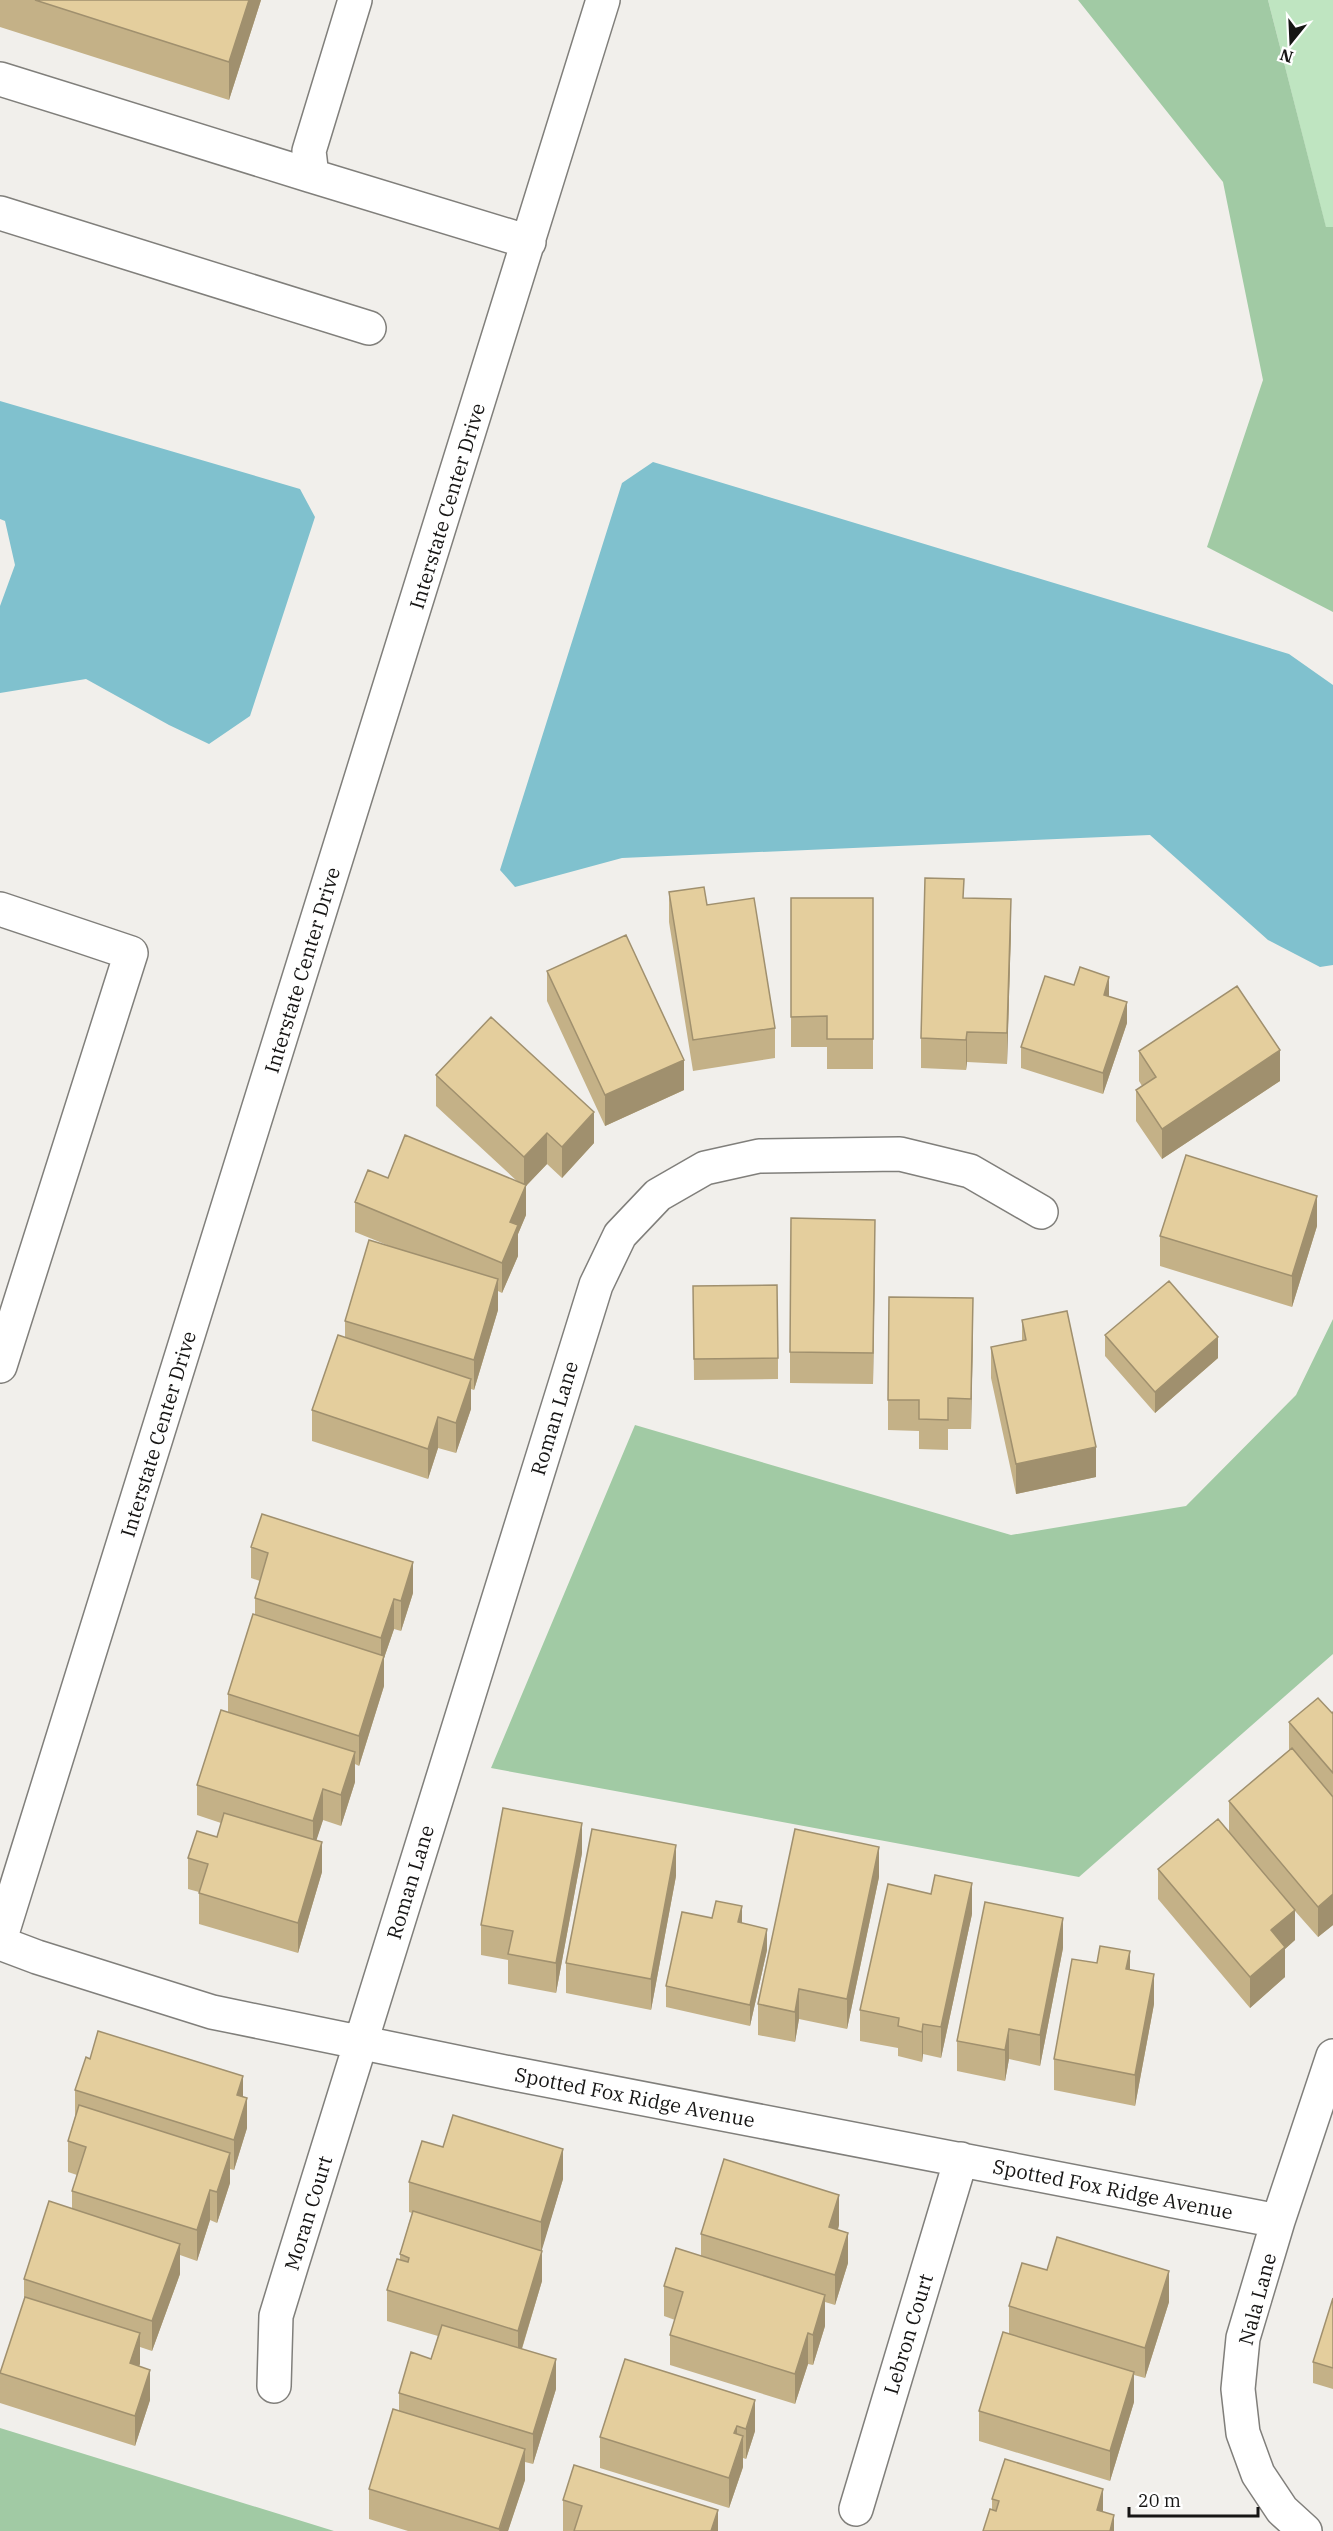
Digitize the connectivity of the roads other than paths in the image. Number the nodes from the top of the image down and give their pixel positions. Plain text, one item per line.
1 (355, 0) edge
2 (603, 0) edge
3 (0, 79) edge
4 (312, 176) junction
5 (0, 213) edge
6 (529, 242) junction
7 (369, 328) dead end
8 (0, 909) edge
9 (1041, 1212) dead end
10 (0, 1366) edge
11 (0, 1942) edge
12 (360, 2043) junction
13 (1333, 2056) edge
14 (961, 2159) junction
15 (1278, 2221) junction
16 (274, 2386) dead end
17 (856, 2509) dead end
18 (1305, 2531) edge

1 - 4 street
2 - 6 street, Interstate Center Drive
3 - 4 street
4 - 6 street
5 - 7 street
6 - 11 street, Interstate Center Drive
8 - 10 street
9 - 12 street, Roman Lane
11 - 12 street, Spotted Fox Ridge Avenue
12 - 14 street, Spotted Fox Ridge Avenue
12 - 16 street, Moran Court
13 - 15 street, Nala Lane
14 - 15 street, Spotted Fox Ridge Avenue
14 - 17 street, Lebron Court
15 - 18 street, Nala Lane

